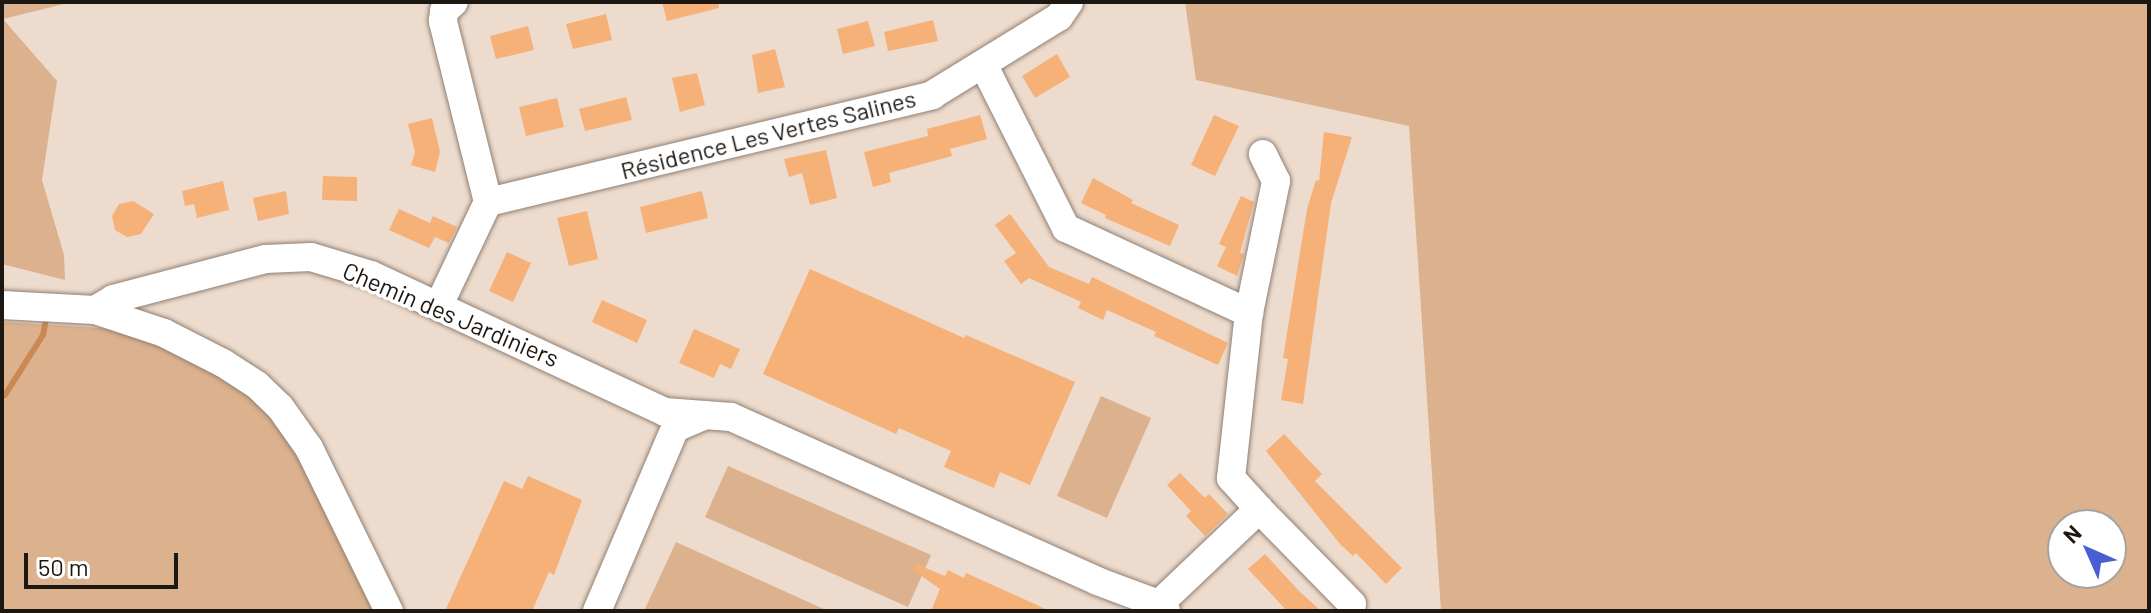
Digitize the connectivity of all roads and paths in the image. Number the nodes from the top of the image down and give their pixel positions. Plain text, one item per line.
1 (454, 2) edge
2 (1069, 2) edge
3 (983, 64) junction
4 (1263, 154) dead end
5 (488, 202) junction
6 (2, 305) edge
7 (439, 305) junction
8 (95, 310) junction
9 (1249, 313) junction
10 (709, 414) junction
11 (1259, 509) junction
12 (1352, 604) dead end
13 (1163, 608) edge
14 (389, 611) edge
15 (597, 611) edge

1 - 5 street
2 - 3 street, Résidence Les Vertes Salines
3 - 5 street, Résidence Les Vertes Salines
3 - 9 street
4 - 9 street
5 - 7 street
6 - 8 street
7 - 8 street, Chemin des Jardiniers
7 - 10 street, Chemin des Jardiniers
8 - 14 street
9 - 11 street
10 - 13 street, Chemin des Jardiniers
10 - 15 street
11 - 12 street
11 - 13 street

